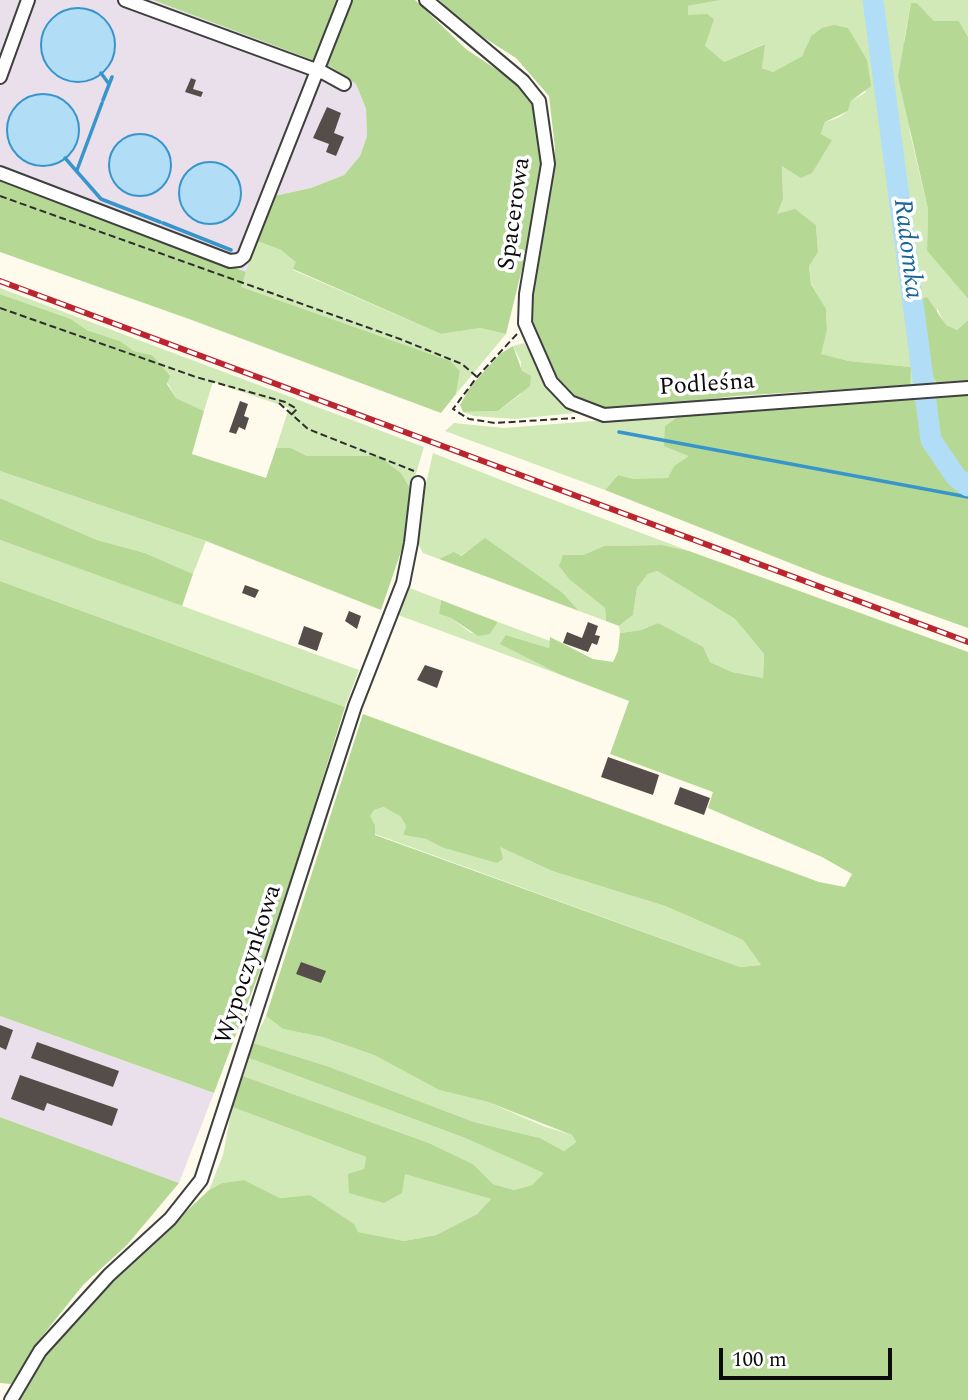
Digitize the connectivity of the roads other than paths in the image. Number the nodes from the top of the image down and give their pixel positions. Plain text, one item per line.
1 (28, 0) edge
2 (125, 0) edge
3 (345, 0) edge
4 (426, 0) edge
5 (318, 71) junction
6 (0, 77) edge
7 (344, 84) dead end
8 (0, 173) edge
9 (968, 388) edge
10 (604, 415) joint
11 (418, 483) road end
12 (11, 1400) edge

1 - 6 street
2 - 5 street
3 - 5 street
4 - 10 street, Spacerowa
5 - 7 street
5 - 8 street
9 - 10 street, Podleśna
11 - 12 street, Wypoczynkowa

